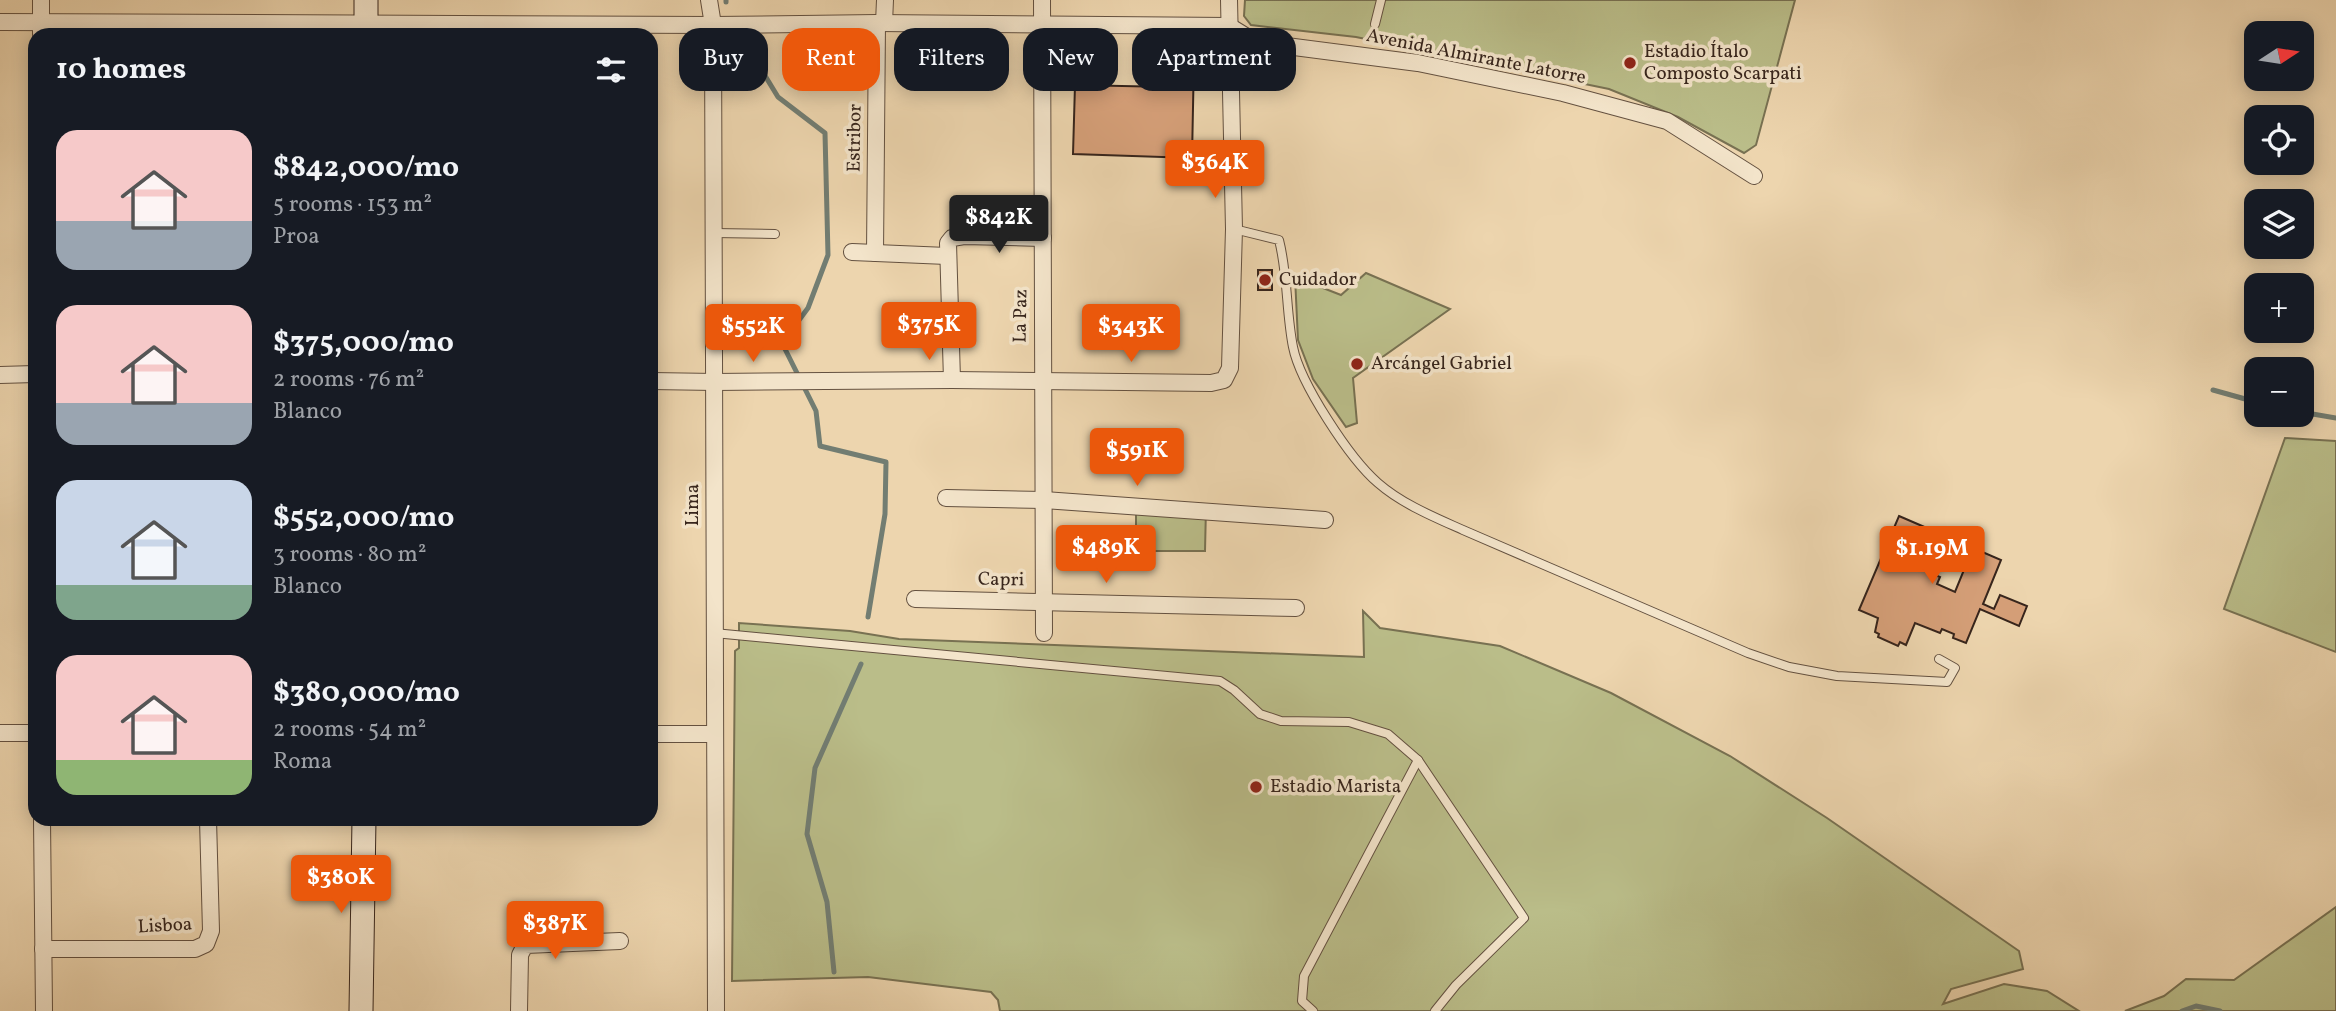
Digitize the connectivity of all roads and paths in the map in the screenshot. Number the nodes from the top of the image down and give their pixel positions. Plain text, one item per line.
1 (41, 0) edge
2 (709, 0) edge
3 (885, 0) edge
4 (1042, 0) edge
5 (1229, 0) edge
6 (1381, 0) edge
7 (366, 19) edge
8 (0, 22) edge
9 (881, 23) junction
10 (713, 24) junction
11 (1375, 24) dead end
12 (1042, 25) junction
13 (1229, 26) junction
14 (41, 28) edge
15 (1755, 176) dead end
16 (1234, 229) junction
17 (714, 233) junction
18 (775, 234) dead end
19 (1043, 238) junction
20 (852, 252) dead end
21 (875, 253) junction
22 (947, 256) junction
23 (28, 374) edge
24 (0, 375) edge
25 (952, 380) junction
26 (658, 381) edge
27 (715, 382) junction
28 (1042, 382) junction
29 (946, 498) dead end
30 (1044, 500) junction
31 (1325, 520) dead end
32 (915, 599) dead end
33 (1043, 601) junction
34 (1296, 608) dead end
35 (714, 633) junction
36 (1044, 633) dead end
37 (1939, 659) dead end
38 (0, 733) edge
39 (28, 733) edge
40 (658, 734) edge
41 (715, 734) junction
42 (1418, 760) junction
43 (42, 826) edge
44 (208, 826) edge
45 (364, 826) edge
46 (620, 941) dead end
47 (43, 948) junction
48 (44, 1011) edge
49 (361, 1011) edge
50 (519, 1011) edge
51 (717, 1011) edge
52 (1313, 1011) edge
53 (1435, 1011) edge

1 - 14 street
2 - 10 street, Lima
3 - 9 street, Estribor
4 - 12 street, La Paz
5 - 13 street
6 - 11 lane
7 - 10 street, Avenida Almirante Latorre
7 - 14 street, Avenida Almirante Latorre
8 - 14 street, Avenida Almirante Latorre
9 - 10 street, Avenida Almirante Latorre
9 - 12 street, Avenida Almirante Latorre
9 - 21 street, Estribor
10 - 17 street, Lima
12 - 13 street, Avenida Almirante Latorre
12 - 19 street, La Paz
13 - 15 street, Avenida Almirante Latorre
13 - 16 street
16 - 28 street
16 - 37 lane
17 - 18 lane
17 - 27 street, Lima
19 - 22 street
19 - 28 street, La Paz
20 - 21 street
21 - 22 street
22 - 25 street
23 - 24 street
25 - 27 street
25 - 28 street
26 - 27 street
27 - 35 street, Lima
28 - 30 street, La Paz
29 - 30 street
30 - 31 street
30 - 33 street, La Paz
32 - 33 street, Capri
33 - 34 street, Capri
33 - 36 street, La Paz
35 - 41 street, Lima
35 - 42 lane
38 - 39 street
40 - 41 street
41 - 51 street, Lima
42 - 52 lane
42 - 53 lane
43 - 47 street
44 - 47 street, Lisboa
45 - 49 street
46 - 50 street
47 - 48 street

